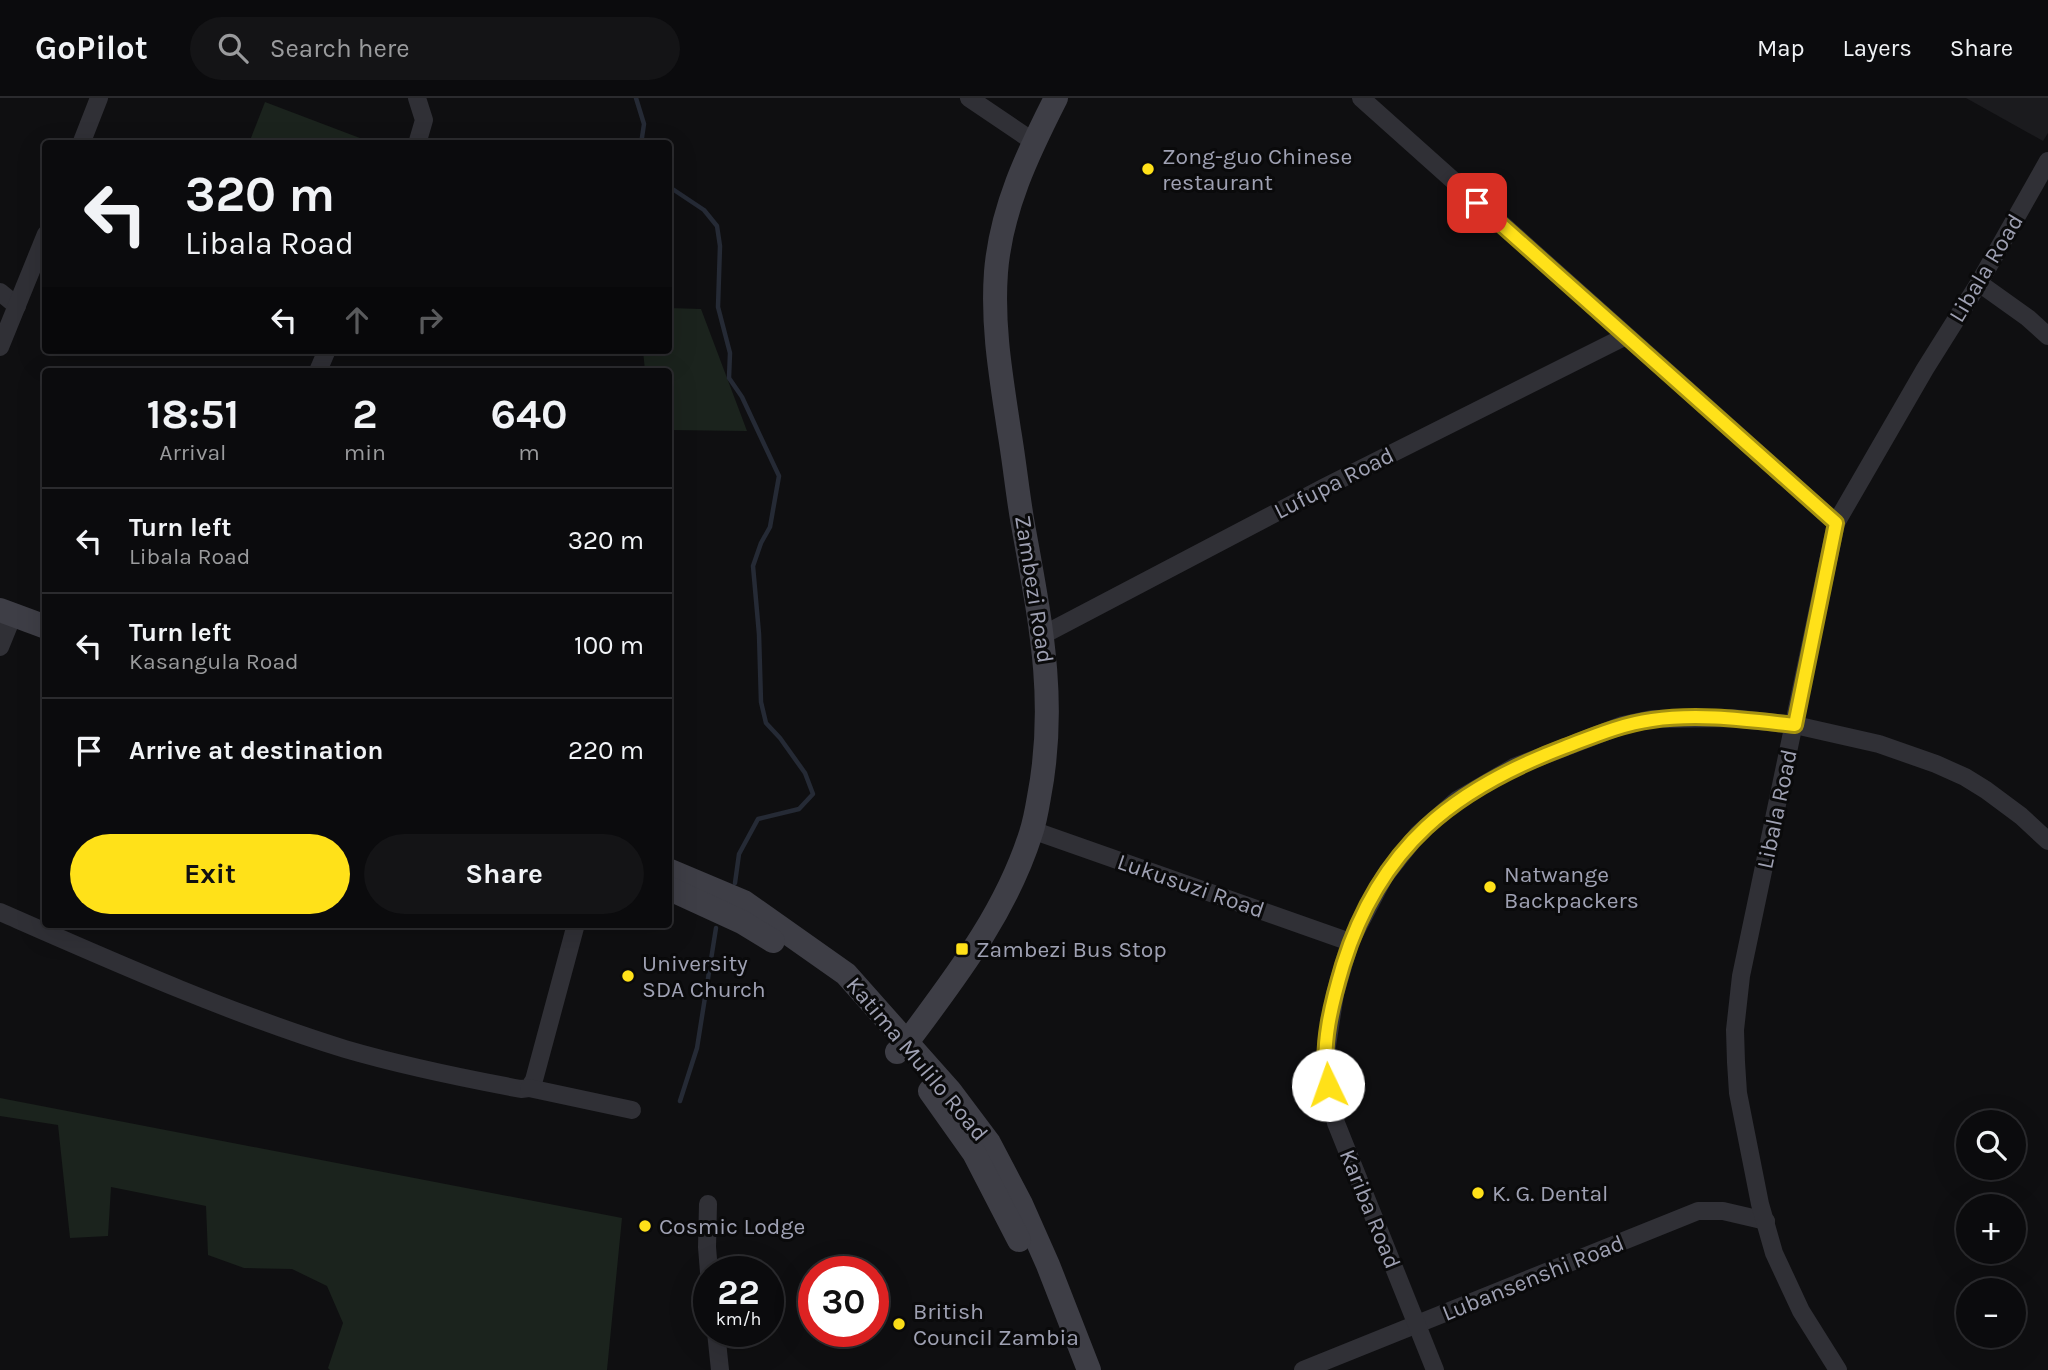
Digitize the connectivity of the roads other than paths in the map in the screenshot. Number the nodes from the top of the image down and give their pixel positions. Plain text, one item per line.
1 (99, 98) edge
2 (417, 98) edge
3 (969, 98) edge
4 (1056, 98) edge
5 (1361, 98) edge
6 (83, 140) edge
7 (418, 140) edge
8 (1034, 142) junction
9 (2048, 161) edge
10 (42, 244) edge
11 (1979, 283) junction
12 (0, 292) edge
13 (17, 306) junction
14 (1626, 336) junction
15 (2048, 337) edge
16 (0, 347) edge
17 (1836, 523) junction
18 (4, 626) edge
19 (42, 627) edge
20 (1043, 635) junction
21 (42, 642) edge
22 (1795, 725) junction
23 (1032, 830) junction
24 (2048, 841) edge
25 (672, 872) edge
26 (672, 890) edge
27 (0, 912) edge
28 (575, 928) edge
29 (1350, 942) junction
30 (902, 1046) junction
31 (529, 1088) junction
32 (632, 1110) dead end
33 (708, 1204) dead end
34 (1766, 1221) junction
35 (708, 1256) edge
36 (1416, 1324) junction
37 (718, 1347) edge
38 (720, 1370) edge
39 (1072, 1370) edge
40 (1089, 1370) edge
41 (1303, 1370) edge
42 (1435, 1370) edge
43 (1839, 1370) edge

1 - 6 street
2 - 7 street
3 - 8 street
4 - 8 main road, Zambezi Road
5 - 14 street
8 - 20 main road, Zambezi Road
9 - 11 street, Libala Road
10 - 13 street
11 - 15 street
11 - 17 street, Libala Road
12 - 13 street
13 - 16 street
14 - 17 street
14 - 20 street, Lufupa Road
17 - 22 street, Libala Road
18 - 19 main road
18 - 21 main road
20 - 23 main road, Zambezi Road
22 - 24 street, Kariba Road
22 - 29 street, Kariba Road
22 - 34 street, Libala Road
23 - 29 street, Lukusuzi Road
23 - 30 main road, Zambezi Road
25 - 30 main road, Katima Mulilo Road
26 - 30 main road, Katima Mulilo Road
27 - 31 street
28 - 31 street
29 - 36 street, Kariba Road
30 - 39 main road, Katima Mulilo Road
30 - 40 main road, Katima Mulilo Road
31 - 32 street
33 - 35 street
34 - 36 street, Lubansenshi Road
34 - 43 street, Libala Road
36 - 41 street, Lubansenshi Road
36 - 42 street, Kariba Road
37 - 38 street

